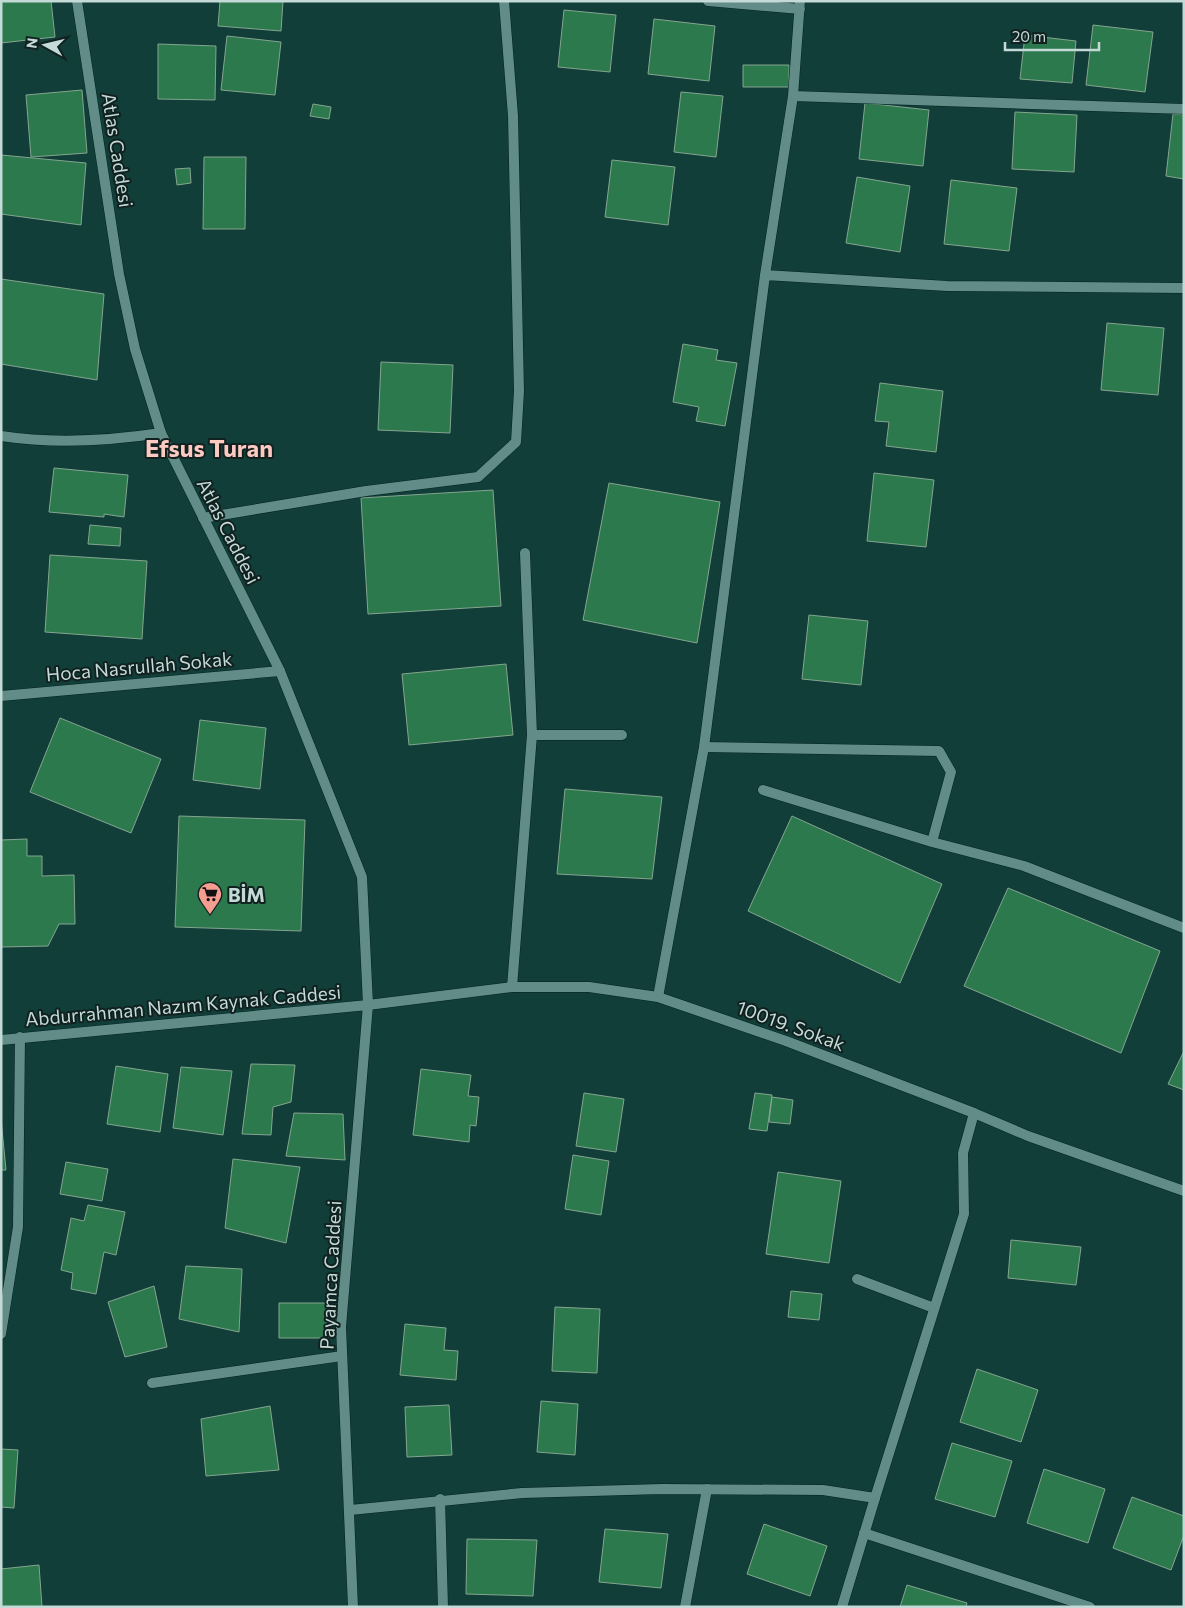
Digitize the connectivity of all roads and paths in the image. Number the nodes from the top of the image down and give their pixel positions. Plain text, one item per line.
1 (77, 1) edge
2 (504, 1) edge
3 (708, 1) edge
4 (800, 5) edge
5 (793, 96) junction
6 (1184, 109) edge
7 (765, 275) junction
8 (1184, 288) edge
9 (161, 433) junction
10 (1, 436) edge
11 (203, 518) junction
12 (526, 553) dead end
13 (280, 671) junction
14 (1, 696) edge
15 (532, 735) junction
16 (622, 735) dead end
17 (704, 747) junction
18 (763, 790) dead end
19 (932, 842) junction
20 (1184, 928) edge
21 (512, 987) junction
22 (658, 997) junction
23 (368, 1005) junction
24 (20, 1037) junction
25 (1, 1040) edge
26 (974, 1112) junction
27 (1184, 1191) edge
28 (857, 1279) dead end
29 (934, 1308) junction
30 (1, 1334) edge
31 (342, 1356) junction
32 (152, 1383) dead end
33 (707, 1489) junction
34 (875, 1498) junction
35 (440, 1500) junction
36 (350, 1510) junction
37 (864, 1533) junction
38 (352, 1607) edge
39 (443, 1607) edge
40 (686, 1607) edge
41 (842, 1607) edge
42 (1090, 1607) edge

1 - 9 street, Atlas Caddesi
2 - 11 street
3 - 4 street
4 - 5 street
5 - 6 street
5 - 7 street
7 - 8 street
7 - 17 street
9 - 10 street
9 - 11 street, Atlas Caddesi
11 - 13 street, Atlas Caddesi
12 - 15 street
13 - 14 street, Hoca Nasrullah Sokak
13 - 23 street, Atlas Caddesi
15 - 16 street
15 - 21 street
17 - 19 street
17 - 22 street
18 - 19 street
19 - 20 street
21 - 22 street, 10019. Sokak
21 - 23 street, 10019. Sokak
22 - 26 street, 10019. Sokak
23 - 24 street, Abdurrahman Nazım Kaynak Caddesi
23 - 31 street, Payamca Caddesi
24 - 25 street, Abdurrahman Nazım Kaynak Caddesi
24 - 30 street
26 - 27 street, 10019. Sokak
26 - 29 street
28 - 29 street
29 - 34 street
31 - 32 street
31 - 36 street, Payamca Caddesi
33 - 34 street
33 - 35 street
33 - 40 street
34 - 37 street
35 - 36 street
35 - 39 street
36 - 38 street, Payamca Caddesi
37 - 41 street
37 - 42 street

